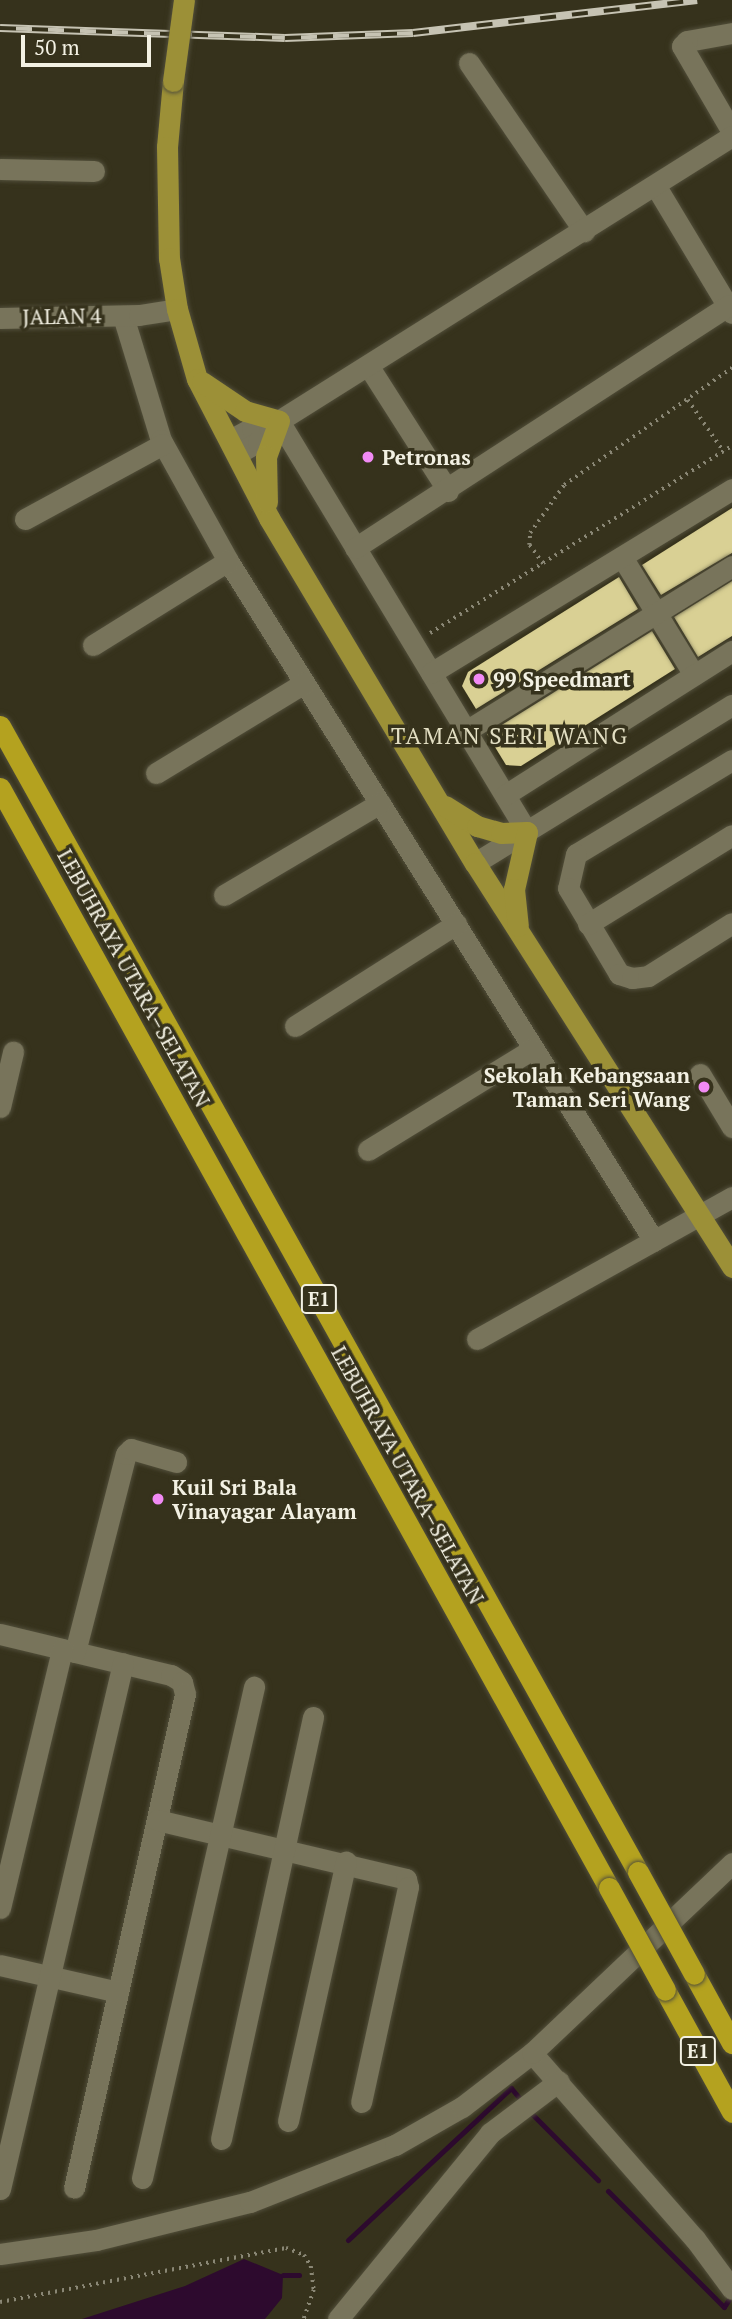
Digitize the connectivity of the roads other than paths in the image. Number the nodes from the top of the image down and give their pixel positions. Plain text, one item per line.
1 (184, 0) edge
2 (732, 33) edge
3 (469, 63) dead end
4 (732, 134) edge
5 (0, 169) edge
6 (94, 171) dead end
7 (655, 185) junction
8 (584, 232) junction
9 (177, 309) junction
10 (730, 309) edge
11 (124, 316) junction
12 (0, 318) edge
13 (369, 367) junction
14 (197, 379) junction
15 (274, 424) junction
16 (163, 444) junction
17 (233, 447) junction
18 (732, 489) edge
19 (448, 491) junction
20 (269, 518) junction
21 (25, 519) dead end
22 (355, 548) junction
23 (622, 557) junction
24 (228, 561) junction
25 (732, 566) edge
26 (656, 613) junction
27 (93, 645) dead end
28 (732, 651) edge
29 (431, 674) junction
30 (694, 676) junction
31 (304, 683) junction
32 (732, 705) edge
33 (0, 726) edge
34 (466, 731) junction
35 (732, 760) edge
36 (156, 774) dead end
37 (0, 788) edge
38 (505, 795) junction
39 (438, 801) junction
40 (380, 803) junction
41 (527, 832) junction
42 (732, 835) edge
43 (475, 863) junction
44 (224, 895) dead end
45 (732, 923) edge
46 (456, 924) junction
47 (588, 924) junction
48 (518, 928) junction
49 (295, 1026) dead end
50 (533, 1049) junction
51 (13, 1052) dead end
52 (700, 1074) dead end
53 (0, 1107) edge
54 (732, 1127) edge
55 (368, 1150) dead end
56 (732, 1196) edge
57 (698, 1216) junction
58 (654, 1241) junction
59 (732, 1267) edge
60 (477, 1339) dead end
61 (176, 1462) dead end
62 (0, 1634) edge
63 (69, 1650) junction
64 (123, 1663) junction
65 (254, 1687) dead end
66 (313, 1717) dead end
67 (157, 1820) junction
68 (220, 1834) junction
69 (285, 1848) junction
70 (346, 1861) junction
71 (732, 1863) edge
72 (0, 1908) edge
73 (0, 1965) edge
74 (49, 1976) junction
75 (118, 1992) junction
76 (732, 2043) edge
77 (532, 2053) junction
78 (558, 2081) junction
79 (361, 2102) dead end
80 (732, 2112) edge
81 (288, 2121) dead end
82 (220, 2140) dead end
83 (142, 2178) dead end
84 (74, 2188) dead end
85 (0, 2189) edge
86 (0, 2254) edge
87 (732, 2289) edge
88 (338, 2319) edge

1 - 9 main road, bridge
2 - 4 street
3 - 8 street
4 - 7 street
5 - 6 street
7 - 8 street
7 - 10 street
8 - 13 street
9 - 11 street, JALAN 4
9 - 14 main road
10 - 19 street
11 - 12 street, JALAN 4
11 - 16 street
13 - 15 street
13 - 19 street
14 - 15 main road
14 - 17 main road
15 - 17 street
15 - 20 main road
15 - 22 street
16 - 21 street
16 - 24 street
17 - 20 main road
18 - 23 street
19 - 22 street
20 - 39 main road
22 - 29 street
23 - 26 street
23 - 29 street
24 - 27 street
24 - 31 street
25 - 26 street
26 - 30 street
26 - 34 street
28 - 30 street
29 - 34 street
30 - 38 street
31 - 36 street
31 - 40 street
32 - 41 street
33 - 76 highway, LEBUHRAYA UTARA–SELATAN / E1, bridge
34 - 38 street
35 - 47 street
37 - 80 highway, LEBUHRAYA UTARA–SELATAN / E1, bridge
38 - 41 street
39 - 41 main road
39 - 43 main road
40 - 44 street
40 - 46 street
41 - 43 street
41 - 48 main road
42 - 47 street
43 - 48 main road
45 - 47 street
46 - 49 street
46 - 50 street
48 - 57 main road
50 - 55 street
50 - 58 street
51 - 53 street
52 - 54 street
56 - 57 street
57 - 58 street
57 - 59 main road
58 - 60 street
61 - 63 street
62 - 63 street
63 - 64 street
63 - 72 street
64 - 67 street
64 - 74 street
65 - 68 street
66 - 69 street
67 - 68 street
67 - 75 street
68 - 69 street
68 - 83 street
69 - 70 street
69 - 82 street
70 - 79 street
70 - 81 street
71 - 77 street
73 - 74 street
74 - 75 street
74 - 85 street
75 - 84 street
77 - 78 street
77 - 86 street
78 - 87 street
78 - 88 street

